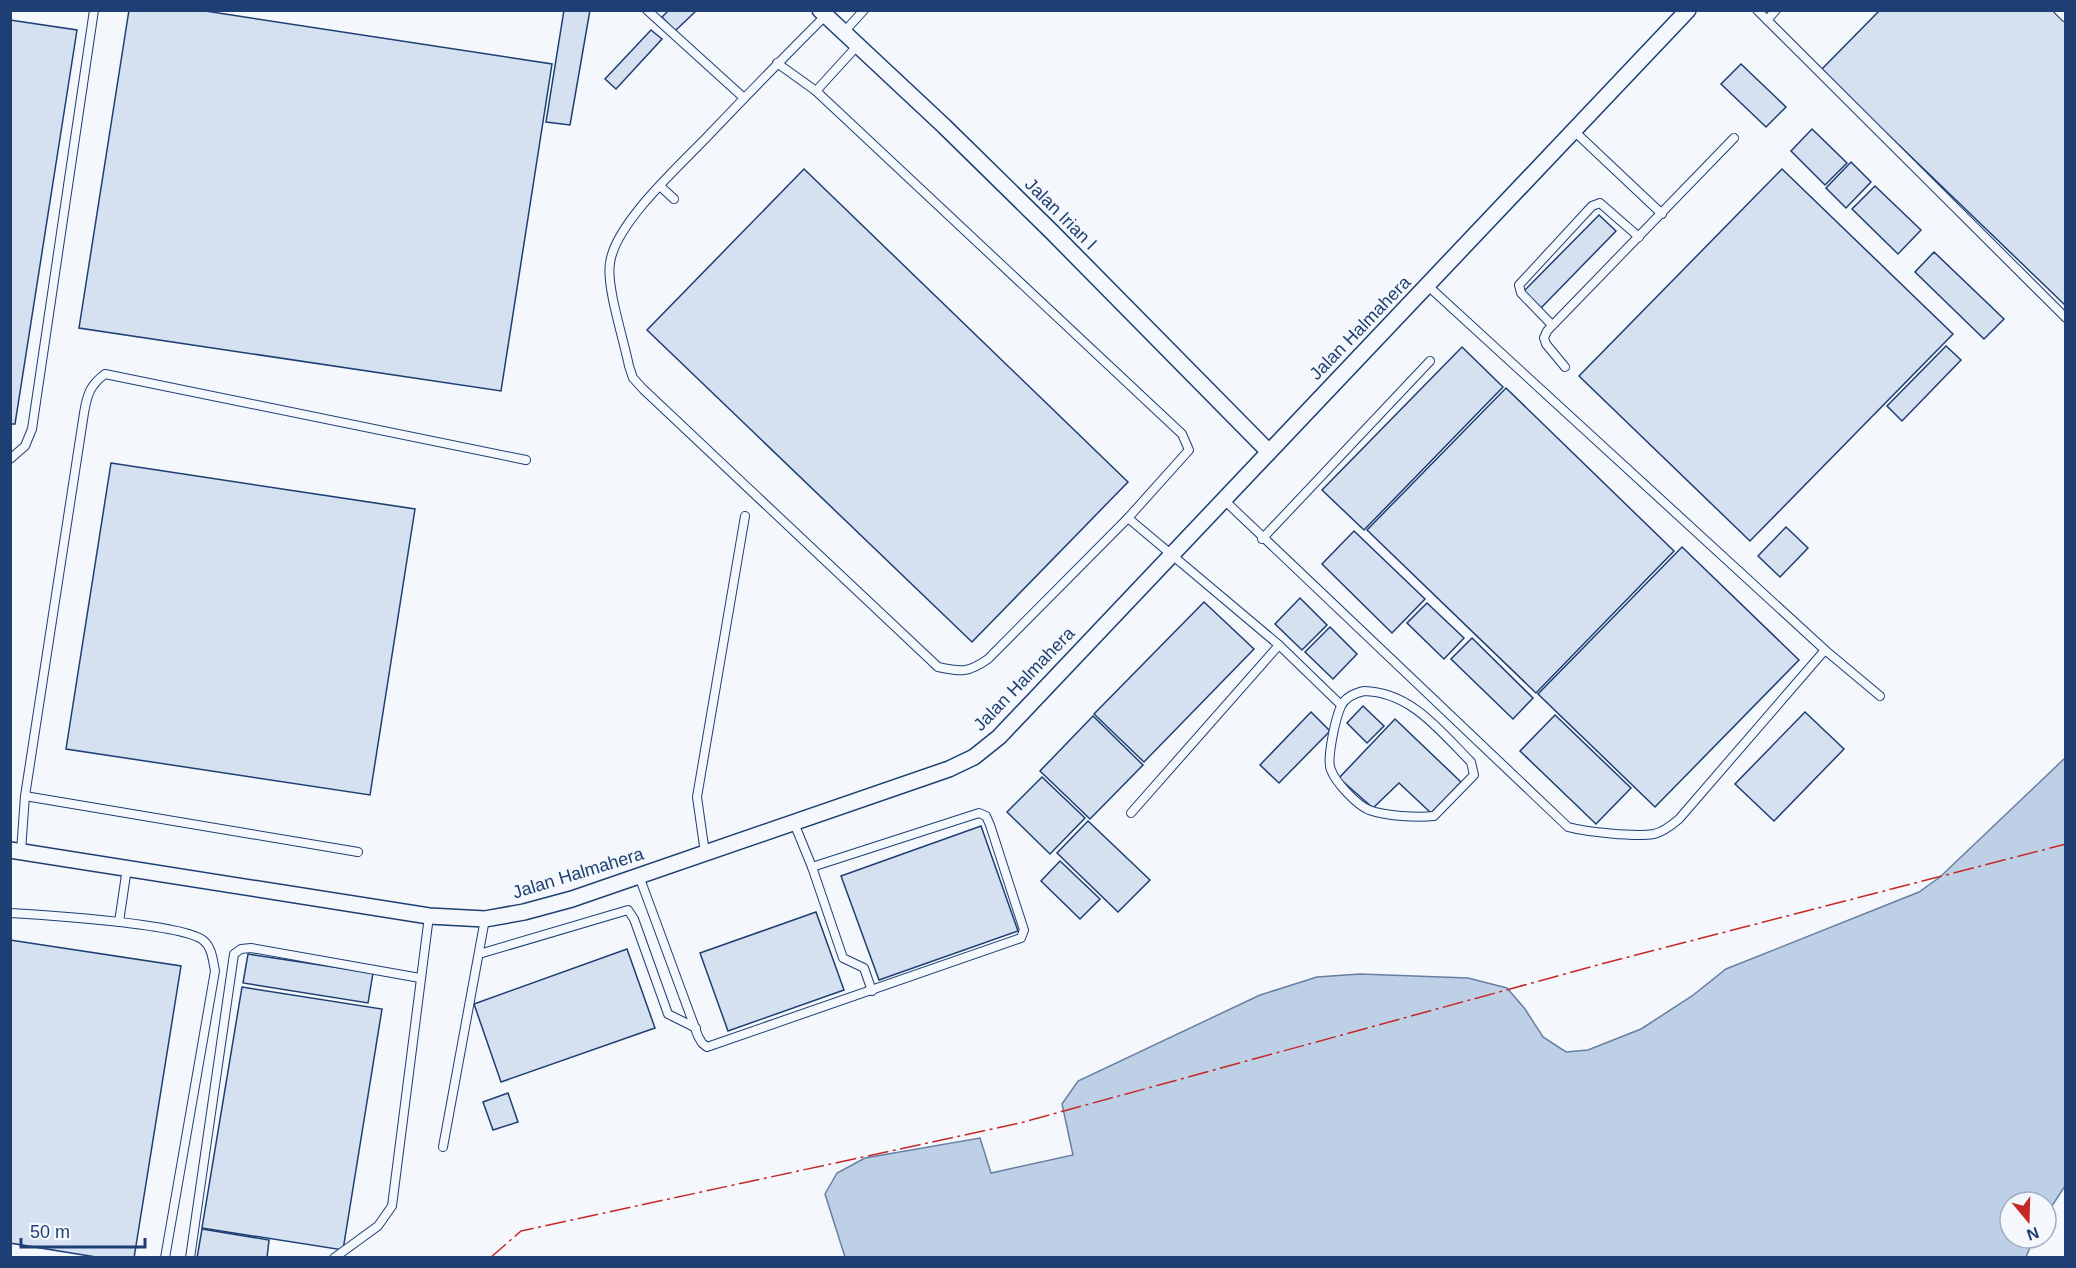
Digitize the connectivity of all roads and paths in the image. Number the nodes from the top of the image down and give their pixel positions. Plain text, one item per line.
1 (94, 10) edge
2 (646, 10) edge
3 (864, 10) edge
4 (1688, 10) edge
5 (1757, 10) edge
6 (1776, 10) edge
7 (2058, 10) edge
8 (825, 12) edge
9 (2066, 18) edge
10 (1767, 20) junction
11 (844, 32) junction
12 (858, 45) junction
13 (777, 63) junction
14 (816, 91) junction
15 (744, 98) junction
16 (1574, 130) junction
17 (1734, 138) dead end
18 (660, 186) junction
19 (674, 199) dead end
20 (1662, 214) junction
21 (1639, 237) junction
22 (1427, 285) junction
23 (2066, 318) edge
24 (1552, 325) junction
25 (1430, 361) dead end
26 (1565, 367) dead end
27 (1269, 452) junction
28 (10, 459) edge
29 (526, 460) dead end
30 (1223, 499) junction
31 (745, 516) dead end
32 (1128, 518) junction
33 (1262, 539) junction
34 (1170, 554) junction
35 (1279, 645) junction
36 (1825, 650) junction
37 (1880, 696) dead end
38 (1341, 705) junction
39 (25, 796) junction
40 (1131, 813) dead end
41 (794, 823) junction
42 (16, 850) edge
43 (358, 852) dead end
44 (705, 853) junction
45 (812, 867) junction
46 (127, 868) junction
47 (639, 876) junction
48 (10, 913) edge
49 (429, 916) junction
50 (485, 919) junction
51 (119, 922) junction
52 (479, 954) junction
53 (420, 978) junction
54 (872, 991) junction
55 (696, 1028) junction
56 (443, 1148) dead end
57 (165, 1257) edge
58 (190, 1257) edge
59 (334, 1257) edge

1 - 28 lane
2 - 15 lane
3 - 11 lane
4 - 16 street, Jalan Halmahera
5 - 10 lane
6 - 10 lane
7 - 9 lane
8 - 11 street, Jalan Irian I
8 - 13 lane
10 - 23 lane
11 - 12 street, Jalan Irian I
12 - 14 lane
12 - 27 street, Jalan Irian I
13 - 14 lane
13 - 15 lane
14 - 32 lane
15 - 18 lane
16 - 20 lane
16 - 22 street, Jalan Halmahera
17 - 20 lane
18 - 19 lane
18 - 32 lane
20 - 21 lane
21 - 24 lane
21 - 24 lane
22 - 27 street, Jalan Halmahera
22 - 36 lane
24 - 26 lane
25 - 33 lane
27 - 30 street, Jalan Halmahera
29 - 39 lane
30 - 33 lane
30 - 34 street, Jalan Halmahera
31 - 44 lane
32 - 34 lane
33 - 36 lane
34 - 35 lane
34 - 41 street, Jalan Halmahera
35 - 38 lane
35 - 40 lane
36 - 37 lane
38 - 38 lane
39 - 42 lane
39 - 43 lane
41 - 44 street, Jalan Halmahera
41 - 45 lane
42 - 46 street, Jalan Halmahera
44 - 47 street, Jalan Halmahera
45 - 54 lane
45 - 54 lane
46 - 49 street, Jalan Halmahera
46 - 51 lane
47 - 50 street, Jalan Halmahera
47 - 55 lane
48 - 51 lane
49 - 50 street, Jalan Halmahera
49 - 53 lane
50 - 52 lane
51 - 57 lane
52 - 55 lane
52 - 56 lane
53 - 58 lane
53 - 59 lane
54 - 55 lane

